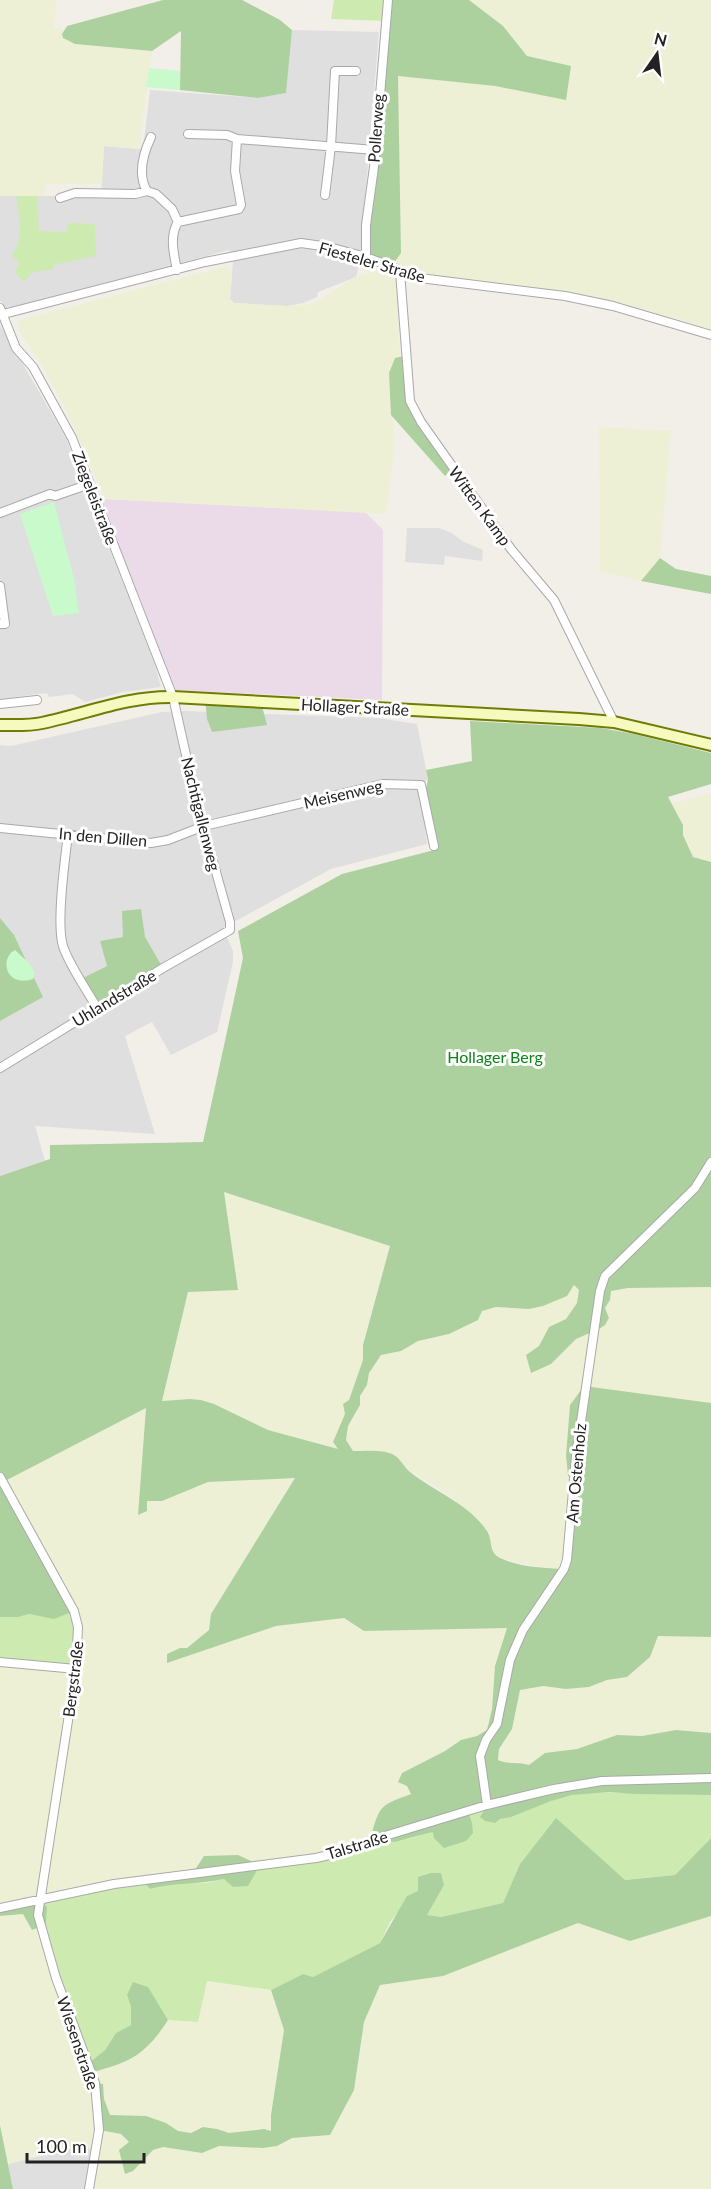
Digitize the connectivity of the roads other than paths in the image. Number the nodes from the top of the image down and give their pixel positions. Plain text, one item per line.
1 (388, 0) edge
2 (356, 71) dead end
3 (188, 134) dead end
4 (151, 137) dead end
5 (237, 139) junction
6 (331, 146) junction
7 (375, 150) junction
8 (147, 191) junction
9 (325, 195) dead end
10 (60, 198) dead end
11 (178, 222) junction
12 (366, 257) junction
13 (177, 270) junction
14 (400, 272) junction
15 (1, 313) edge
16 (711, 335) edge
17 (90, 484) junction
18 (0, 513) edge
19 (0, 586) edge
20 (0, 624) edge
21 (172, 697) junction
22 (37, 700) dead end
23 (0, 704) edge
24 (614, 722) junction
25 (0, 725) edge
26 (711, 745) edge
27 (204, 826) junction
28 (0, 828) edge
29 (68, 834) junction
30 (434, 846) dead end
31 (230, 930) joint
32 (97, 1008) junction
33 (0, 1068) edge
34 (711, 1162) edge
35 (0, 1477) edge
36 (0, 1662) edge
37 (76, 1669) junction
38 (711, 1779) edge
39 (487, 1805) junction
40 (40, 1899) junction
41 (0, 1908) edge
42 (88, 2189) edge

1 - 7 street, Pollerweg
2 - 6 street
3 - 5 street
4 - 8 street
5 - 6 street
5 - 11 street
6 - 7 street
6 - 9 street
7 - 12 street, Pollerweg
8 - 10 street
8 - 11 street
11 - 13 street
12 - 13 street, Fiesteler Straße
12 - 14 street, Fiesteler Straße
13 - 15 street, Fiesteler Straße
14 - 16 street, Fiesteler Straße
14 - 24 street, Witten Kamp
15 - 17 street, Ziegeleistraße
17 - 18 street
17 - 21 street, Ziegeleistraße
19 - 20 street
21 - 24 main road, Hollager Straße
21 - 25 main road, Hollager Straße
21 - 27 street, Nachtigallenweg
22 - 23 street
24 - 26 main road, Hollager Straße
27 - 29 street, In den Dillen
27 - 30 street, Meisenweg
27 - 31 street, Nachtigallenweg
28 - 29 street, In den Dillen
29 - 32 street
31 - 32 street, Uhlandstraße
32 - 33 street, Uhlandstraße
34 - 39 street, Am Ostenholz
35 - 37 street, Bergstraße
36 - 37 street
37 - 40 street, Bergstraße
38 - 39 street, Talstraße
39 - 40 street, Talstraße
40 - 41 street, Talstraße
40 - 42 street, Wiesenstraße

